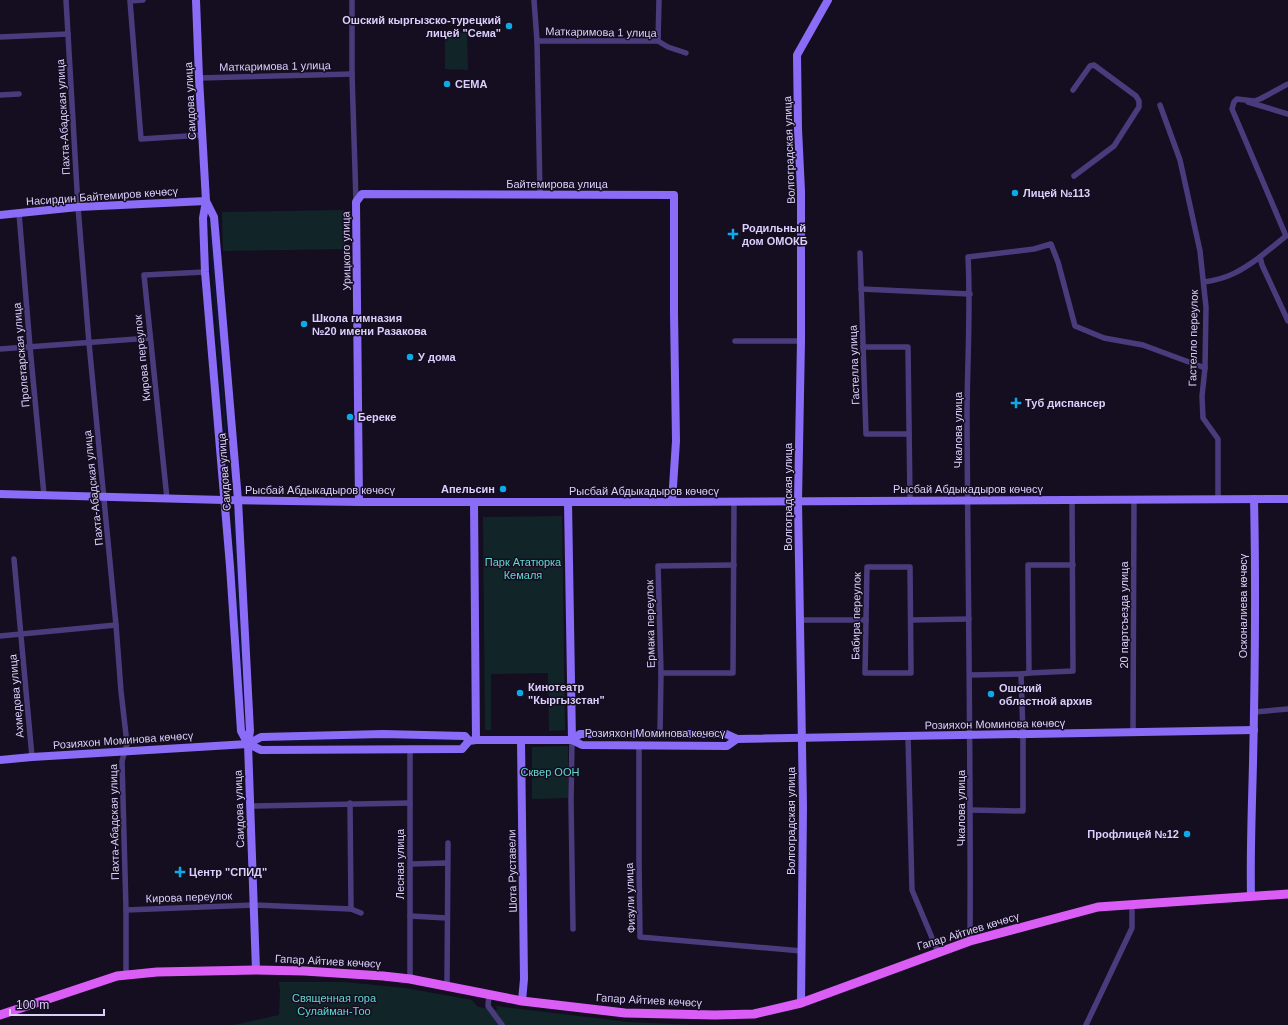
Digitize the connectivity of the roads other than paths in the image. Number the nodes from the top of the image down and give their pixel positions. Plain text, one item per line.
1 (66, 0) edge
2 (143, 0) edge
3 (196, 0) edge
4 (352, 0) edge
5 (534, 0) edge
6 (659, 0) edge
7 (828, 0) edge
8 (68, 34) junction
9 (0, 37) edge
10 (537, 41) junction
11 (658, 41) junction
12 (686, 53) dead end
13 (352, 74) junction
14 (199, 78) junction
15 (1288, 84) edge
16 (1073, 90) dead end
17 (18, 94) dead end
18 (0, 95) edge
19 (1237, 99) junction
20 (1160, 105) dead end
21 (1288, 114) edge
22 (203, 135) junction
23 (1074, 176) dead end
24 (540, 195) junction
25 (206, 201) junction
26 (356, 202) junction
27 (78, 207) junction
28 (19, 213) junction
29 (0, 215) edge
30 (1287, 235) edge
31 (860, 253) dead end
32 (1260, 257) junction
33 (205, 272) junction
34 (1204, 282) junction
35 (861, 289) junction
36 (970, 294) junction
37 (1288, 321) edge
38 (150, 338) junction
39 (735, 341) dead end
40 (802, 342) junction
41 (89, 343) junction
42 (30, 347) junction
43 (863, 347) junction
44 (0, 349) edge
45 (1205, 368) junction
46 (909, 434) junction
47 (0, 494) edge
48 (44, 495) junction
49 (104, 497) junction
50 (167, 499) junction
51 (1072, 499) junction
52 (1134, 499) junction
53 (1254, 499) junction
54 (1288, 499) edge
55 (224, 500) junction
56 (238, 500) junction
57 (910, 500) junction
58 (968, 500) junction
59 (1218, 500) junction
60 (734, 501) junction
61 (798, 501) junction
62 (359, 502) junction
63 (474, 502) junction
64 (568, 502) junction
65 (672, 502) junction
66 (14, 559) dead end
67 (734, 565) junction
68 (1073, 565) junction
69 (969, 619) junction
70 (800, 620) junction
71 (866, 620) junction
72 (911, 620) junction
73 (116, 625) junction
74 (20, 634) junction
75 (0, 636) edge
76 (1029, 672) junction
77 (661, 673) junction
78 (1021, 674) junction
79 (970, 675) junction
80 (1288, 709) edge
81 (1254, 712) junction
82 (1254, 730) junction
83 (1134, 732) junction
84 (660, 733) junction
85 (1023, 734) junction
86 (908, 736) junction
87 (970, 736) junction
88 (801, 737) junction
89 (737, 739) junction
90 (473, 740) junction
91 (521, 740) junction
92 (572, 740) junction
93 (248, 744) junction
94 (639, 745) junction
95 (410, 749) junction
96 (125, 751) junction
97 (32, 757) junction
98 (0, 760) edge
99 (410, 803) junction
100 (350, 804) junction
101 (250, 806) junction
102 (971, 810) junction
103 (448, 843) dead end
104 (447, 863) junction
105 (410, 864) junction
106 (1288, 894) edge
107 (1251, 896) junction
108 (1132, 904) junction
109 (254, 905) junction
110 (351, 909) junction
111 (126, 910) junction
112 (361, 913) dead end
113 (410, 916) junction
114 (447, 918) junction
115 (572, 929) dead end
116 (970, 941) junction
117 (802, 951) junction
118 (938, 952) junction
119 (256, 970) junction
120 (126, 974) junction
121 (410, 979) junction
122 (447, 986) junction
123 (489, 995) junction
124 (522, 1001) junction
125 (801, 1003) junction
126 (0, 1014) edge
127 (502, 1025) edge
128 (1086, 1025) edge

1 - 8 street, Пахта-Абадская улица
2 - 22 street
3 - 14 street, Саидова улица
4 - 13 street, Урицкого улица
5 - 10 street
6 - 11 street
7 - 40 street, Волгоградская улица
8 - 9 street
8 - 27 street, Пахта-Абадская улица
10 - 11 street, Маткаримова 1 улица
10 - 24 street
11 - 12 street, Маткаримова 1 улица
13 - 14 street, Маткаримова 1 улица
13 - 26 street, Урицкого улица
14 - 22 street, Саидова улица
15 - 19 street
16 - 23 street
17 - 18 street
19 - 21 street
19 - 30 street
20 - 34 street, Гастелло переулок
22 - 25 street, Саидова улица
24 - 26 street, Байтемирова улица
24 - 65 street, Байтемирова улица
25 - 27 street, Насирдин Байтемиров көчөсү
25 - 33 street, Саидова улица
25 - 56 street, Саидова улица
26 - 62 street, Урицкого улица
27 - 28 street, Насирдин Байтемиров көчөсү
27 - 41 street, Пахта-Абадская улица
28 - 29 street, Насирдин Байтемиров көчөсү
28 - 42 street, Пролетарская улица
30 - 32 street
31 - 35 street, Гастелла улица
32 - 34 street
32 - 37 street
33 - 38 street, Кирова переулок
33 - 55 street, Саидова улица
34 - 45 street, Гастелло переулок
35 - 36 street
35 - 43 street, Гастелла улица
36 - 45 street, Чкалова улица
36 - 58 street, Чкалова улица
38 - 41 street
38 - 50 street, Кирова переулок
39 - 40 street
40 - 61 street, Волгоградская улица
41 - 42 street
41 - 49 street, Пахта-Абадская улица
42 - 44 street
42 - 48 street, Пролетарская улица
43 - 46 street, Гастелла улица
43 - 46 street
45 - 59 street, Гастелло переулок
46 - 57 street
47 - 48 street, Рысбай Абдыкадыров көчөсү
48 - 49 street, Рысбай Абдыкадыров көчөсү
49 - 50 street, Рысбай Абдыкадыров көчөсү
49 - 73 street, Пахта-Абадская улица
50 - 55 street, Рысбай Абдыкадыров көчөсү
51 - 52 street, Рысбай Абдыкадыров көчөсү
51 - 58 street, Рысбай Абдыкадыров көчөсү
51 - 68 street
52 - 59 street, Рысбай Абдыкадыров көчөсү
52 - 83 street, 20 партсъезда улица
53 - 54 street, Рысбай Абдыкадыров көчөсү
53 - 59 street, Рысбай Абдыкадыров көчөсү
53 - 81 street, Осконалиева көчөсү
55 - 56 street, Рысбай Абдыкадыров көчөсү
55 - 93 street, Саидова улица
56 - 62 street, Рысбай Абдыкадыров көчөсү
56 - 93 street, Саидова улица
57 - 58 street, Рысбай Абдыкадыров көчөсү
57 - 61 street, Рысбай Абдыкадыров көчөсү
58 - 69 street, Чкалова улица
60 - 61 street, Рысбай Абдыкадыров көчөсү
60 - 65 street, Рысбай Абдыкадыров көчөсү
60 - 67 street
61 - 70 street, Волгоградская улица
62 - 63 street, Рысбай Абдыкадыров көчөсү
63 - 64 street, Рысбай Абдыкадыров көчөсү
63 - 90 street
64 - 65 street, Рысбай Абдыкадыров көчөсү
64 - 92 street
66 - 74 street, Ахмедова улица
67 - 77 street
67 - 77 street, Ермака переулок
68 - 76 street
68 - 76 street
69 - 72 street
69 - 79 street, Чкалова улица
70 - 71 street
70 - 88 street, Волгоградская улица
71 - 72 street, Бабира переулок
71 - 72 street, Бабира переулок
73 - 74 street
73 - 96 street, Пахта-Абадская улица
74 - 75 street
74 - 97 street, Ахмедова улица
76 - 78 street
77 - 84 street, Ермака переулок
78 - 79 street
78 - 85 street
79 - 87 street, Чкалова улица
80 - 81 street
81 - 82 street, Осконалиева көчөсү
82 - 83 street, Розияхон Моминова көчөсү
82 - 107 street, Осконалиева көчөсү
83 - 85 street, Розияхон Моминова көчөсү
84 - 89 street, Розияхон Моминова көчөсү
84 - 92 street, Розияхон Моминова көчөсү
85 - 87 street, Розияхон Моминова көчөсү
85 - 102 street
86 - 87 street, Розияхон Моминова көчөсү
86 - 88 street, Розияхон Моминова көчөсү
86 - 118 street
87 - 102 street, Чкалова улица
88 - 89 street, Розияхон Моминова көчөсү
88 - 117 street, Волгоградская улица
89 - 94 street, Розияхон Моминова көчөсү
90 - 91 street, Розияхон Моминова көчөсү
90 - 93 street, Розияхон Моминова көчөсү
90 - 95 street, Розияхон Моминова көчөсү
91 - 92 street, Розияхон Моминова көчөсү
91 - 124 street, Шота Руставели
92 - 94 street, Розияхон Моминова көчөсү
92 - 115 street
93 - 95 street, Розияхон Моминова көчөсү
93 - 96 street, Розияхон Моминова көчөсү
93 - 101 street, Саидова улица
94 - 117 street, Физули улица
95 - 99 street, Лесная улица
96 - 97 street, Розияхон Моминова көчөсү
96 - 111 street, Пахта-Абадская улица
97 - 98 street, Розияхон Моминова көчөсү
99 - 100 street
99 - 105 street, Лесная улица
100 - 101 street
100 - 110 street
101 - 109 street, Саидова улица
102 - 116 street, Чкалова улица
103 - 104 street
104 - 105 street
104 - 114 street
105 - 113 street, Лесная улица
106 - 107 main road, Гапар Айтиев көчөсү
107 - 108 main road, Гапар Айтиев көчөсү
108 - 116 main road, Гапар Айтиев көчөсү
108 - 128 street
109 - 110 street, Кирова переулок
109 - 111 street, Кирова переулок
109 - 119 street, Саидова улица
110 - 112 street, Кирова переулок
111 - 120 street, Пахта-Абадская улица
113 - 114 street
113 - 121 street, Лесная улица
114 - 122 street
116 - 118 main road, Гапар Айтиев көчөсү
117 - 125 street, Волгоградская улица
118 - 125 main road, Гапар Айтиев көчөсү
119 - 120 main road, Гапар Айтиев көчөсү
119 - 121 main road, Гапар Айтиев көчөсү
120 - 126 main road, Гапар Айтиев көчөсү
121 - 122 main road, Гапар Айтиев көчөсү
122 - 123 main road, Гапар Айтиев көчөсү
123 - 124 main road, Гапар Айтиев көчөсү
123 - 127 street
124 - 125 main road, Гапар Айтиев көчөсү

